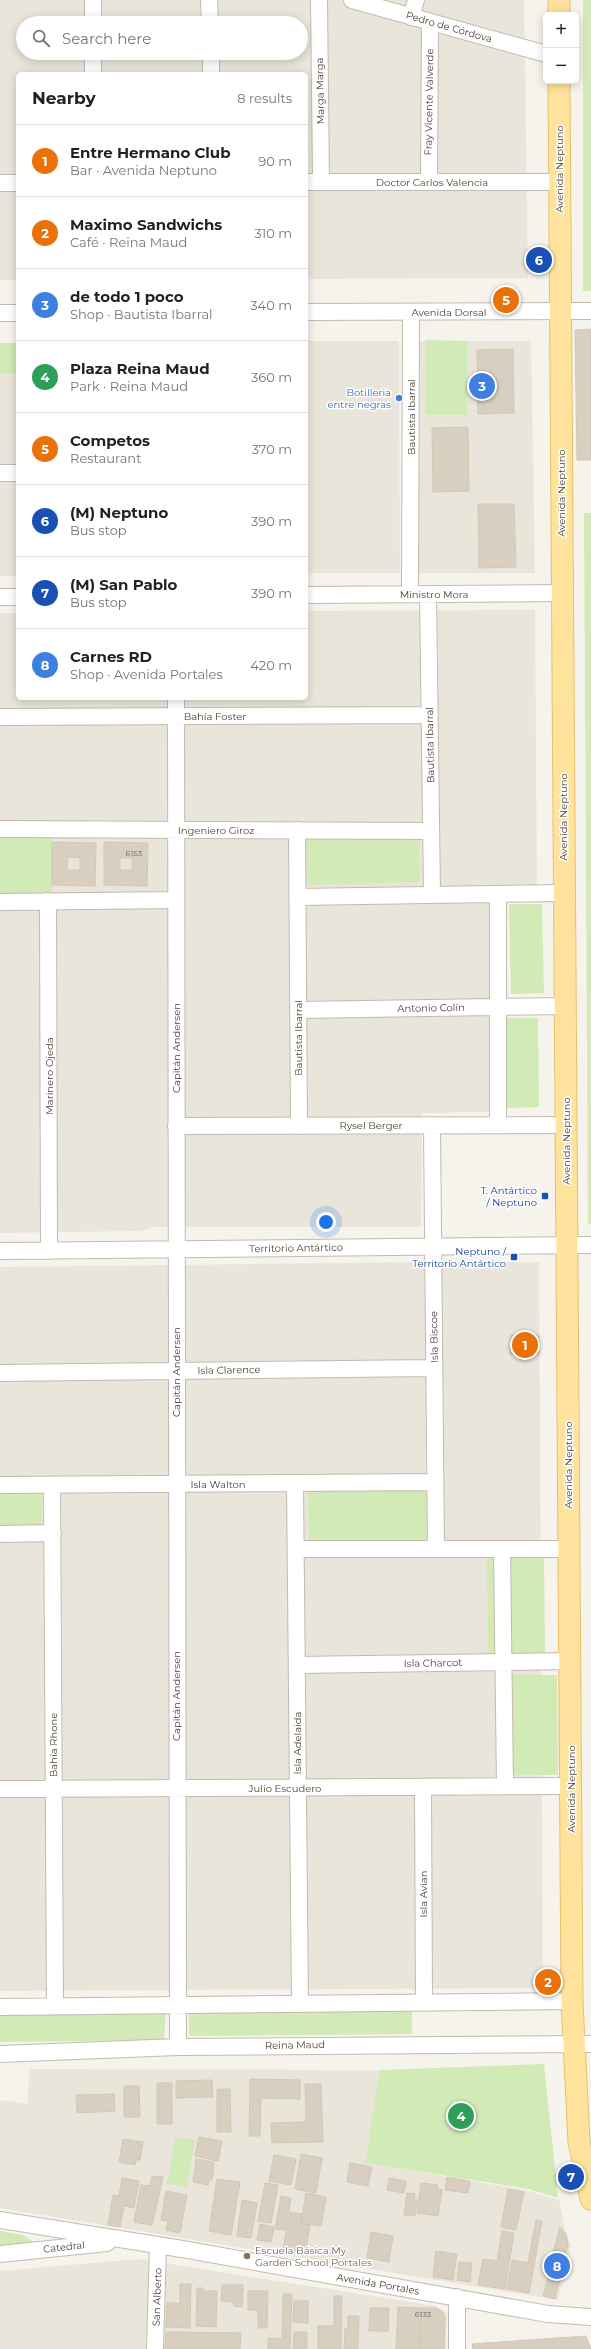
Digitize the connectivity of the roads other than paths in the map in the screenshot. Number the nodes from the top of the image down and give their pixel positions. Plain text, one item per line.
1 (93, 0) edge
2 (209, 0) edge
3 (319, 0) edge
4 (352, 0) edge
5 (416, 0) edge
6 (558, 0) edge
7 (558, 12) edge
8 (93, 16) edge
9 (210, 16) edge
10 (411, 17) junction
11 (430, 22) junction
12 (543, 53) edge
13 (93, 60) edge
14 (211, 60) edge
15 (93, 72) edge
16 (211, 72) edge
17 (559, 84) edge
18 (313, 182) edge
19 (429, 182) junction
20 (559, 182) junction
21 (0, 183) edge
22 (16, 183) edge
23 (559, 311) junction
24 (308, 312) edge
25 (411, 312) junction
26 (591, 312) edge
27 (0, 313) edge
28 (16, 313) edge
29 (0, 473) edge
30 (16, 473) edge
31 (562, 593) junction
32 (410, 594) junction
33 (428, 594) junction
34 (308, 595) edge
35 (0, 597) edge
36 (16, 597) edge
37 (176, 700) edge
38 (430, 715) junction
39 (176, 716) junction
40 (0, 717) edge
41 (0, 829) edge
42 (176, 830) junction
43 (297, 830) junction
44 (432, 831) junction
45 (564, 893) junction
46 (498, 894) junction
47 (432, 895) junction
48 (298, 897) junction
49 (176, 900) junction
50 (48, 901) junction
51 (0, 902) edge
52 (565, 1006) junction
53 (498, 1007) junction
54 (298, 1010) junction
55 (432, 1125) junction
56 (498, 1125) junction
57 (566, 1125) junction
58 (176, 1126) junction
59 (299, 1126) junction
60 (567, 1245) junction
61 (591, 1245) edge
62 (433, 1246) junction
63 (176, 1249) junction
64 (49, 1250) junction
65 (0, 1251) edge
66 (434, 1368) junction
67 (176, 1371) junction
68 (0, 1372) edge
69 (435, 1482) junction
70 (295, 1483) junction
71 (176, 1484) junction
72 (0, 1485) edge
73 (52, 1485) junction
74 (53, 1533) junction
75 (0, 1534) edge
76 (296, 1549) junction
77 (436, 1549) junction
78 (502, 1549) junction
79 (569, 1550) junction
80 (570, 1661) junction
81 (504, 1662) junction
82 (297, 1665) junction
83 (505, 1786) junction
84 (571, 1786) junction
85 (423, 1787) junction
86 (176, 1788) junction
87 (298, 1788) junction
88 (0, 1789) edge
89 (54, 1789) junction
90 (572, 2001) junction
91 (424, 2002) junction
92 (300, 2004) junction
93 (178, 2005) junction
94 (55, 2006) junction
95 (0, 2007) edge
96 (583, 2044) edge
97 (178, 2047) junction
98 (0, 2054) edge
99 (591, 2199) edge
100 (0, 2220) edge
101 (129, 2240) junction
102 (158, 2245) junction
103 (0, 2254) edge
104 (457, 2298) junction
105 (591, 2317) edge
106 (155, 2349) edge
107 (457, 2349) edge

1 - 8 street
2 - 9 street
3 - 18 street, Marga Marga
4 - 10 street, Pedro de Córdova
5 - 10 street
6 - 7 main road
10 - 11 street, Pedro de Córdova
11 - 12 street, Pedro de Córdova
11 - 19 street, Fray Vicente Valverde
13 - 15 street
14 - 16 street
17 - 20 main road, Avenida Neptuno
18 - 19 street, Doctor Carlos Valencia
19 - 20 street, Doctor Carlos Valencia
20 - 23 main road, Avenida Neptuno
21 - 22 street
23 - 25 street, Avenida Dorsal
23 - 26 street, Avenida Dorsal
23 - 31 main road, Avenida Neptuno
24 - 25 street, Avenida Dorsal
25 - 32 street, Bautista Ibarral
27 - 28 street
29 - 30 street
31 - 33 street, Ministro Mora
31 - 45 main road, Avenida Neptuno
32 - 33 street, Ministro Mora
32 - 34 street, Ministro Mora
33 - 38 street, Bautista Ibarral
35 - 36 street
37 - 39 street, Capitán Andersen
38 - 39 street, Bahía Foster
38 - 44 street, Bautista Ibarral
39 - 40 street, Bahía Foster
39 - 42 street, Capitán Andersen
41 - 42 street, Ingeniero Giroz
42 - 43 street, Ingeniero Giroz
42 - 49 street, Capitán Andersen
43 - 44 street, Ingeniero Giroz
43 - 48 street, Bautista Ibarral
44 - 47 street, Bautista Ibarral
45 - 46 street
45 - 52 main road, Avenida Neptuno
46 - 47 street
46 - 53 street
47 - 48 street
48 - 54 street, Bautista Ibarral
49 - 50 street
49 - 58 street, Capitán Andersen
50 - 51 street
50 - 64 street, Marinero Ojeda
52 - 53 street, Antonio Colín
52 - 57 main road, Avenida Neptuno
53 - 54 street, Antonio Colín
53 - 56 street
54 - 59 street, Bautista Ibarral
55 - 56 street, Rysel Berger
55 - 59 street, Rysel Berger
55 - 62 street, Isla Biscoe
56 - 57 street, Rysel Berger
57 - 60 main road, Avenida Neptuno
58 - 59 street, Rysel Berger
58 - 63 street, Capitán Andersen
60 - 61 street, Territorio Antártico
60 - 62 street, Territorio Antártico
60 - 79 main road, Avenida Neptuno
62 - 63 street, Territorio Antártico
62 - 66 street, Isla Biscoe
63 - 64 street, Territorio Antártico
63 - 67 street, Capitán Andersen
64 - 65 street, Territorio Antártico
66 - 67 street, Isla Clarence
66 - 69 street, Isla Biscoe
67 - 68 street, Isla Clarence
67 - 71 street, Capitán Andersen
69 - 70 street, Isla Walton
69 - 77 street, Isla Biscoe
70 - 71 street, Isla Walton
70 - 76 street, Isla Adelaida
71 - 73 street, Isla Walton
71 - 86 street, Capitán Andersen
72 - 73 street, Isla Walton
73 - 74 street, Bahía Rhone
74 - 75 street
74 - 89 street, Bahía Rhone
76 - 77 street
76 - 82 street, Isla Adelaida
77 - 78 street
78 - 79 street
78 - 81 street
79 - 80 main road, Avenida Neptuno
80 - 81 street, Isla Charcot
80 - 84 main road, Avenida Neptuno
81 - 82 street, Isla Charcot
81 - 83 street
82 - 87 street, Isla Adelaida
83 - 84 street, Julio Escudero
83 - 85 street, Julio Escudero
84 - 90 main road, Avenida Neptuno
85 - 87 street, Julio Escudero
85 - 91 street, Isla Avian
86 - 87 street, Julio Escudero
86 - 89 street, Julio Escudero
86 - 93 street, Capitán Andersen
87 - 92 street, Isla Adelaida
88 - 89 street, Julio Escudero
89 - 94 street, Bahía Rhone
90 - 91 street
90 - 96 main road, Avenida Neptuno
91 - 92 street
92 - 93 street
93 - 94 street
93 - 97 street, Capitán Andersen
94 - 95 street
96 - 97 street, Reina Maud
96 - 99 main road, Avenida Neptuno
97 - 98 street, Reina Maud
100 - 101 street, Avenida Portales
101 - 102 street, Avenida Portales
101 - 103 street, Catedral
102 - 104 street, Avenida Portales
102 - 106 street, San Alberto
104 - 105 street, Avenida Portales
104 - 107 street

